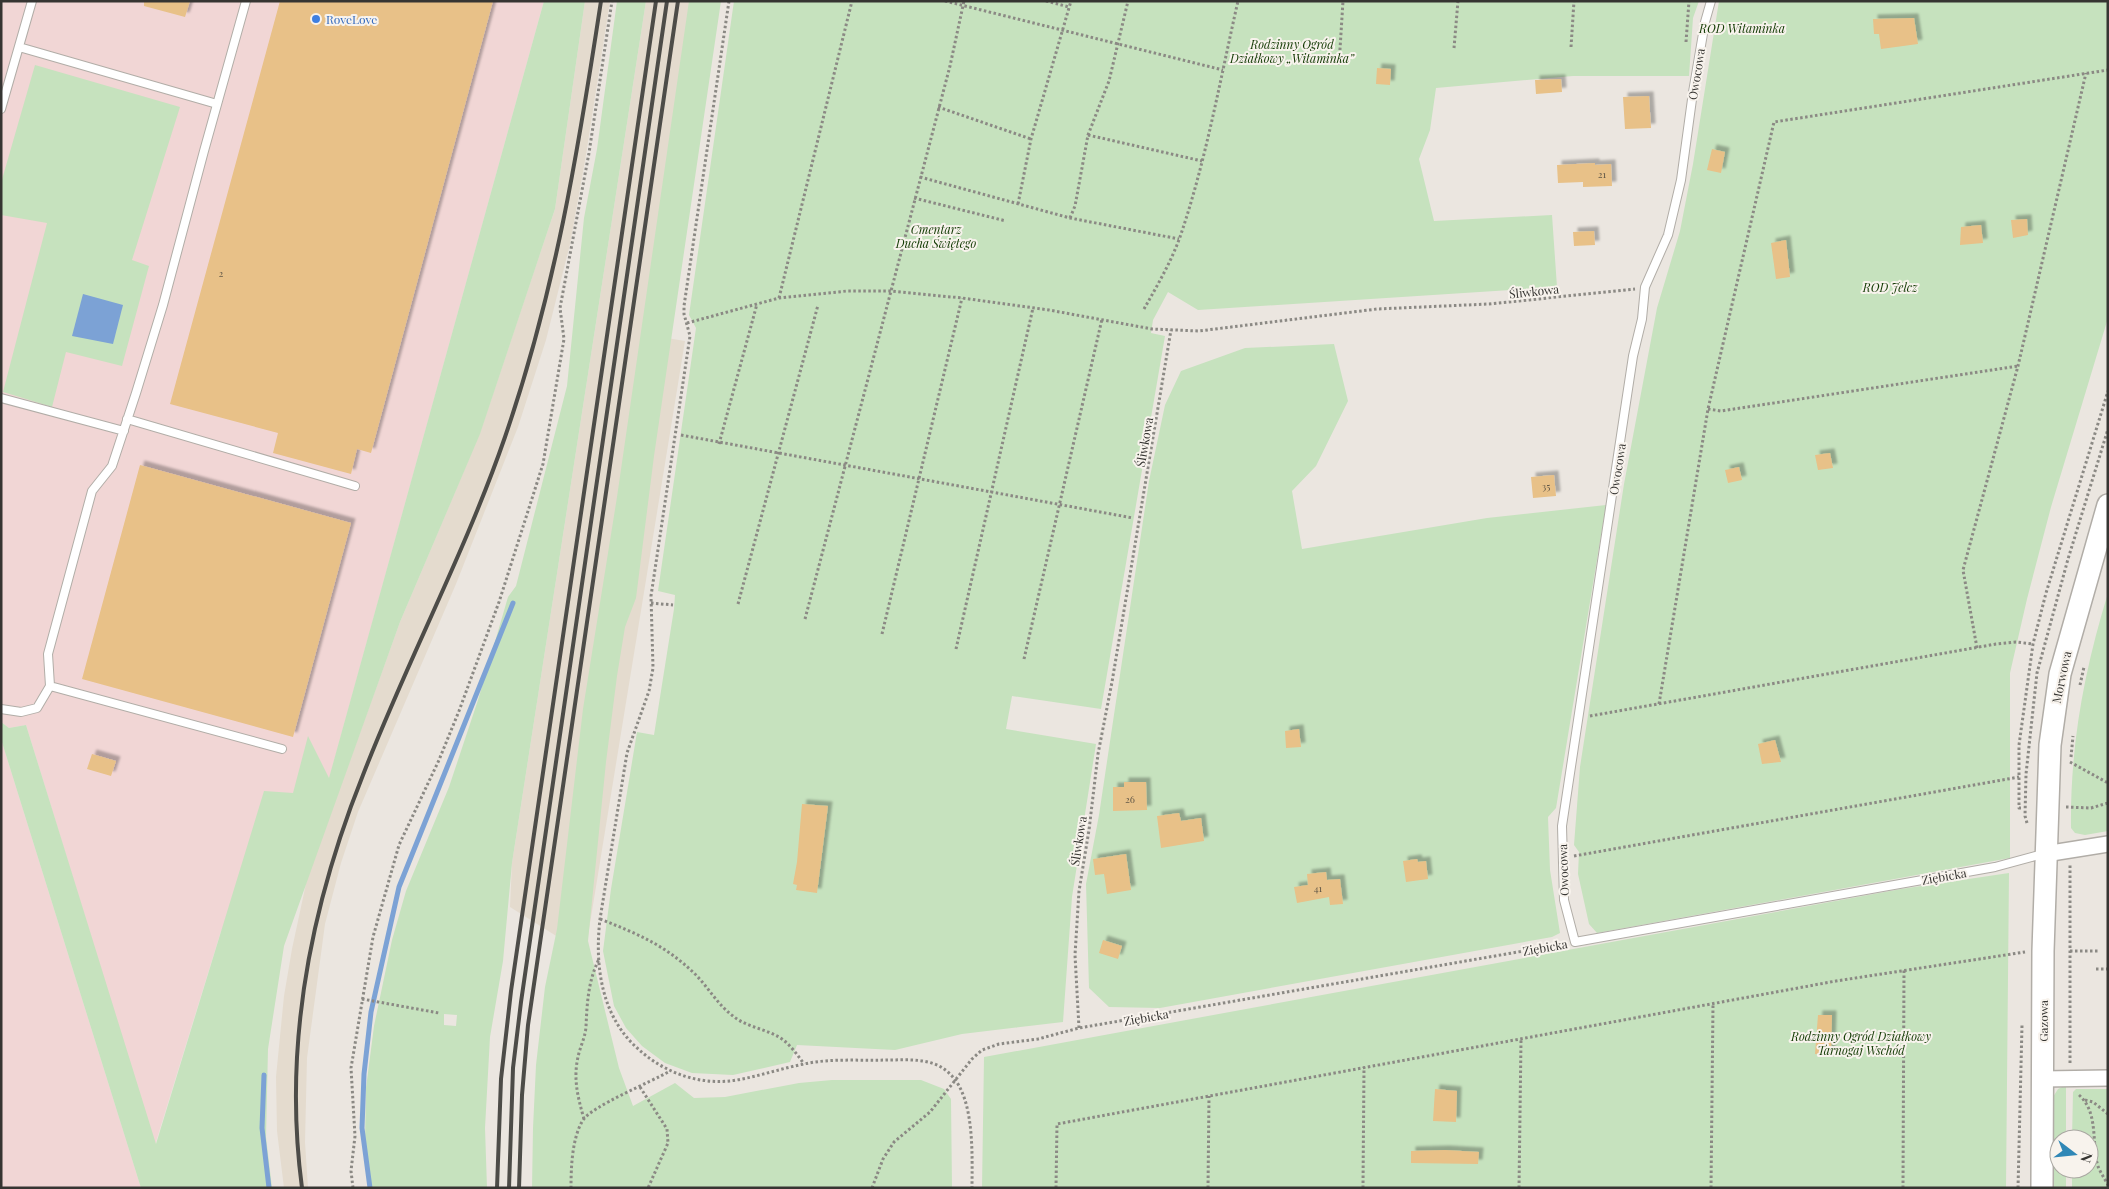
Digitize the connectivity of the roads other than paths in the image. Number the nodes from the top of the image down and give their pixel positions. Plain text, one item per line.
1 (32, 1) edge
2 (246, 1) edge
3 (1711, 1) edge
4 (19, 47) junction
5 (217, 104) junction
6 (1, 110) edge
7 (1, 398) edge
8 (128, 419) junction
9 (124, 431) junction
10 (355, 486) dead end
11 (2108, 505) edge
12 (50, 686) junction
13 (1, 709) edge
14 (282, 749) dead end
15 (2108, 844) edge
16 (2045, 854) junction
17 (1575, 942) joint
18 (2108, 1078) edge
19 (2042, 1079) junction
20 (2042, 1188) edge

1 - 4 lane
2 - 5 lane
3 - 17 lane, Owocowa
4 - 5 lane
4 - 6 lane
5 - 8 lane
7 - 9 lane
8 - 9 lane
8 - 10 lane
9 - 12 lane
11 - 16 street, Morwowa
12 - 13 lane
12 - 14 lane
15 - 16 street, Ziębicka
16 - 17 lane, Ziębicka
16 - 19 street, Gazowa
18 - 19 street
19 - 20 street, Gazowa

